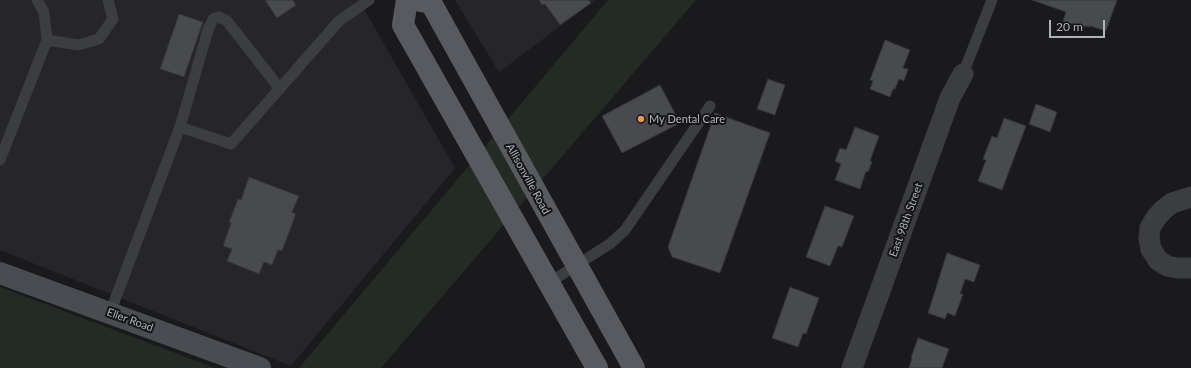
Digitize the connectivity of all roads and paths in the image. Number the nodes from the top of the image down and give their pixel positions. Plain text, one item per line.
1 (37, 0) edge
2 (108, 0) edge
3 (369, 0) edge
4 (407, 0) edge
5 (416, 0) edge
6 (992, 0) edge
7 (47, 40) junction
8 (963, 74) joint
9 (280, 89) junction
10 (710, 106) dead end
11 (180, 127) junction
12 (0, 160) edge
13 (1191, 197) edge
14 (576, 266) junction
15 (1191, 268) edge
16 (0, 273) edge
17 (549, 283) junction
18 (110, 313) junction
19 (260, 368) edge
20 (598, 368) edge
21 (634, 368) edge
22 (852, 368) edge

1 - 7 lane
2 - 7 lane
3 - 9 lane
4 - 17 main road
5 - 14 main road, Allisonville Road
6 - 8 lane
7 - 12 lane
8 - 22 street, East 98th Street
9 - 11 lane
9 - 11 lane
10 - 14 lane
11 - 18 lane
13 - 15 street
14 - 17 lane
14 - 21 main road, Allisonville Road
16 - 18 street, Eller Road
17 - 20 main road
18 - 19 street, Eller Road

